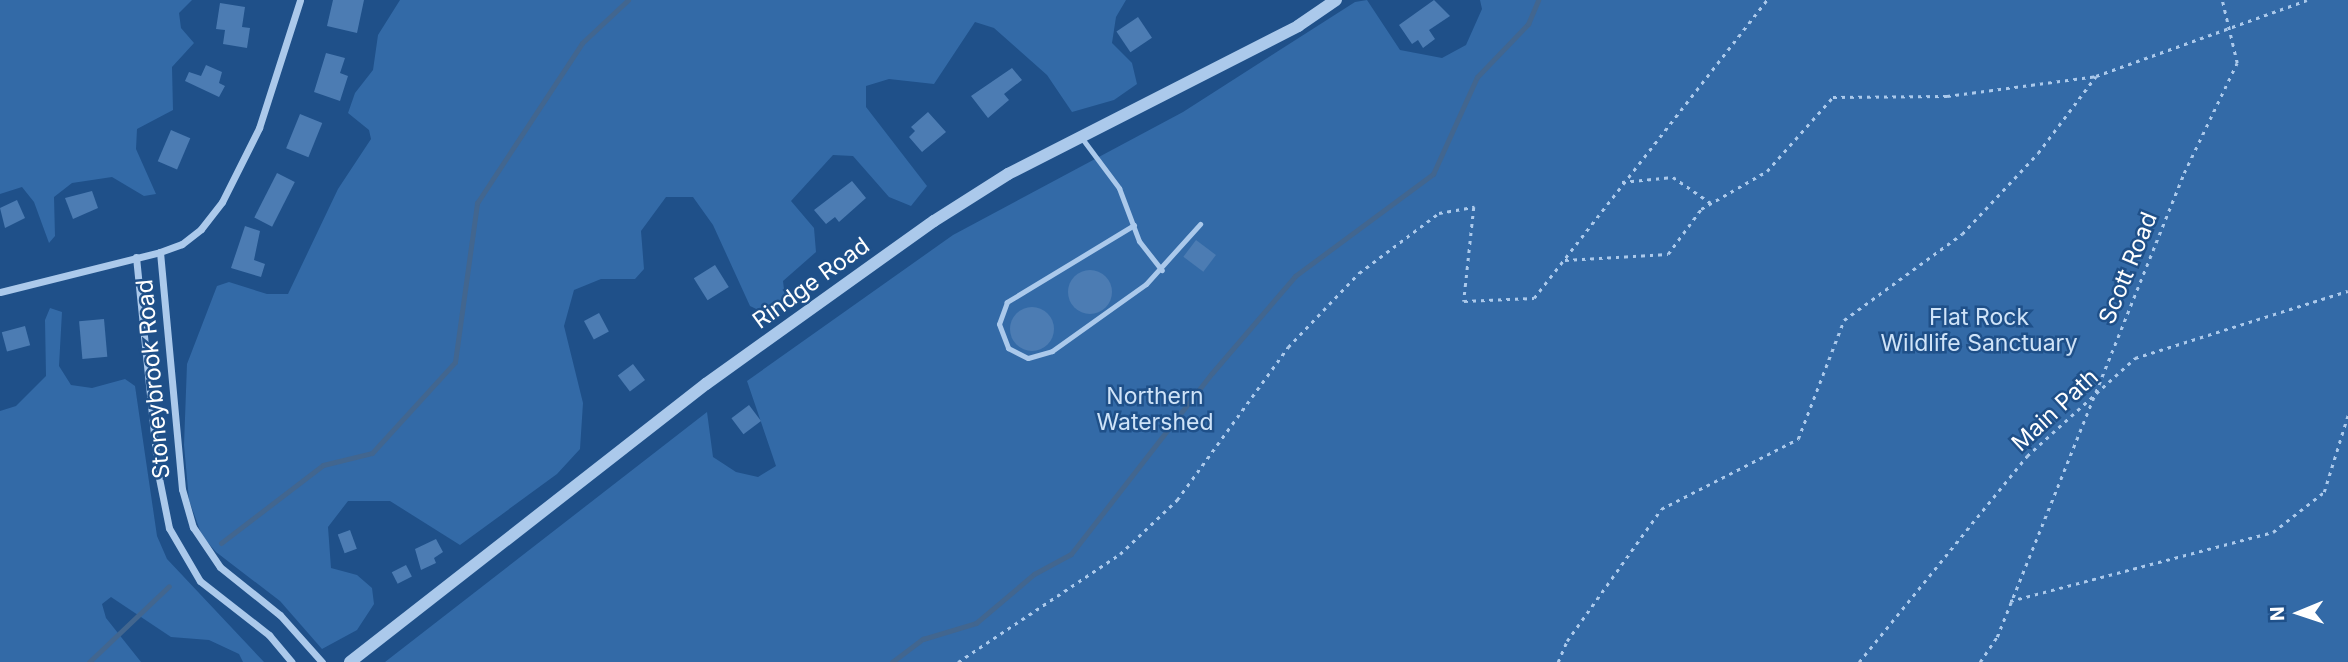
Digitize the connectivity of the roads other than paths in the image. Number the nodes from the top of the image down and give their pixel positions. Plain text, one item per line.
1 (300, 0) edge
2 (1336, 0) edge
3 (1081, 137) junction
4 (1200, 224) dead end
5 (1134, 225) junction
6 (160, 252) junction
7 (136, 257) junction
8 (1162, 270) junction
9 (0, 292) edge
10 (292, 662) edge
11 (321, 662) edge
12 (350, 662) edge

1 - 6 street, Stoneybrook Road
2 - 3 street, Rindge Road
3 - 5 lane
3 - 12 street, Rindge Road
4 - 8 lane
5 - 8 lane
5 - 8 lane
6 - 7 street
6 - 11 street, Stoneybrook Road
7 - 9 street
7 - 10 street, Stoneybrook Road

